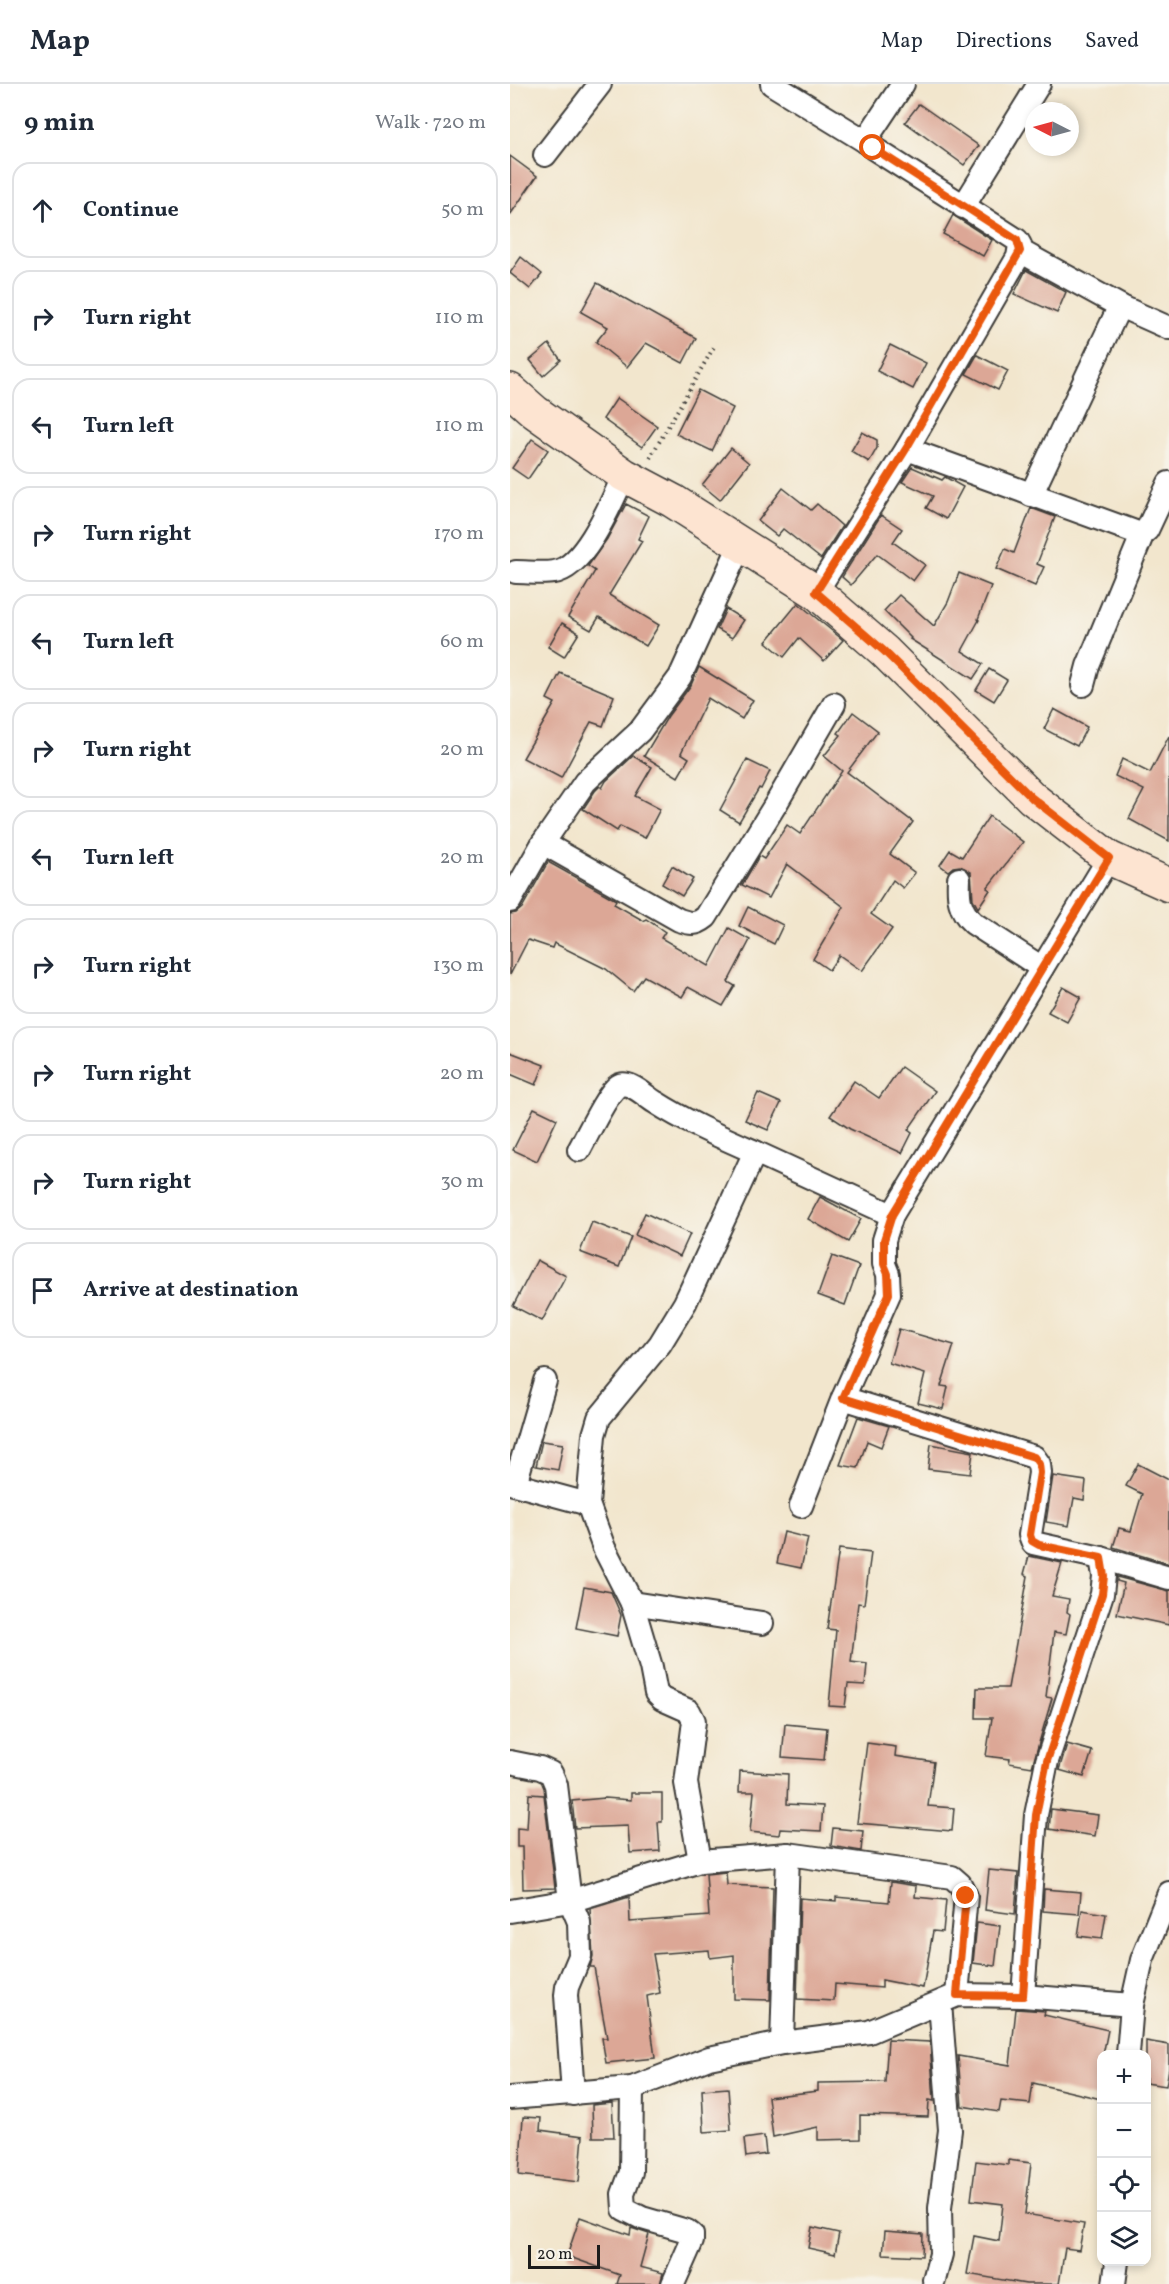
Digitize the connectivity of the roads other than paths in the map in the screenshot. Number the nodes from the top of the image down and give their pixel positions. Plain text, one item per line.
1 (600, 84) edge
2 (903, 84) edge
3 (1039, 84) edge
4 (782, 87) edge
5 (865, 141) junction
6 (545, 155) dead end
7 (963, 207) junction
8 (1020, 251) junction
9 (1122, 307) junction
10 (1169, 328) edge
11 (510, 390) edge
12 (906, 449) junction
13 (630, 478) junction
14 (1169, 483) edge
15 (1031, 495) junction
16 (1143, 533) junction
17 (741, 543) junction
18 (516, 572) dead end
19 (816, 592) junction
20 (1083, 685) dead end
21 (834, 705) dead end
22 (543, 843) junction
23 (1109, 858) junction
24 (959, 879) dead end
25 (1169, 885) edge
26 (510, 901) edge
27 (1042, 968) junction
28 (579, 1150) dead end
29 (755, 1152) junction
30 (892, 1215) junction
31 (545, 1381) dead end
32 (843, 1398) junction
33 (512, 1484) edge
34 (588, 1504) junction
35 (801, 1506) dead end
36 (1101, 1558) junction
37 (1169, 1578) edge
38 (632, 1603) junction
39 (762, 1623) dead end
40 (510, 1762) edge
41 (788, 1854) junction
42 (700, 1861) junction
43 (1169, 1893) edge
44 (570, 1901) junction
45 (510, 1911) edge
46 (1023, 1996) junction
47 (949, 1999) junction
48 (1132, 2005) junction
49 (782, 2043) junction
50 (1128, 2050) edge
51 (632, 2088) junction
52 (573, 2094) junction
53 (510, 2098) edge
54 (1116, 2266) edge
55 (934, 2280) dead end
56 (673, 2284) edge
57 (1114, 2284) edge

1 - 6 street
2 - 5 street
3 - 7 street
4 - 5 street
5 - 7 street
7 - 8 street
8 - 9 street
8 - 12 street
9 - 10 street
9 - 15 street
11 - 13 street
12 - 15 street
12 - 19 street
13 - 17 street
13 - 18 street
14 - 16 street
15 - 16 street
16 - 20 street
17 - 19 street
17 - 22 street
19 - 23 street
21 - 22 street
22 - 26 street
23 - 25 street
23 - 27 street
24 - 27 street
27 - 30 street
28 - 29 street
29 - 30 street
29 - 34 street
30 - 32 street
31 - 33 street
32 - 35 street
32 - 36 street
33 - 34 street
34 - 38 street
36 - 37 street
36 - 46 street
38 - 39 street
38 - 42 street
40 - 44 street
41 - 42 street
41 - 47 street
41 - 49 street
42 - 44 street
43 - 48 street
44 - 45 street
44 - 52 street
46 - 47 street
46 - 48 street
47 - 49 street
47 - 55 street
48 - 50 street
49 - 51 street
51 - 52 street
51 - 56 street
52 - 53 street
54 - 57 street

